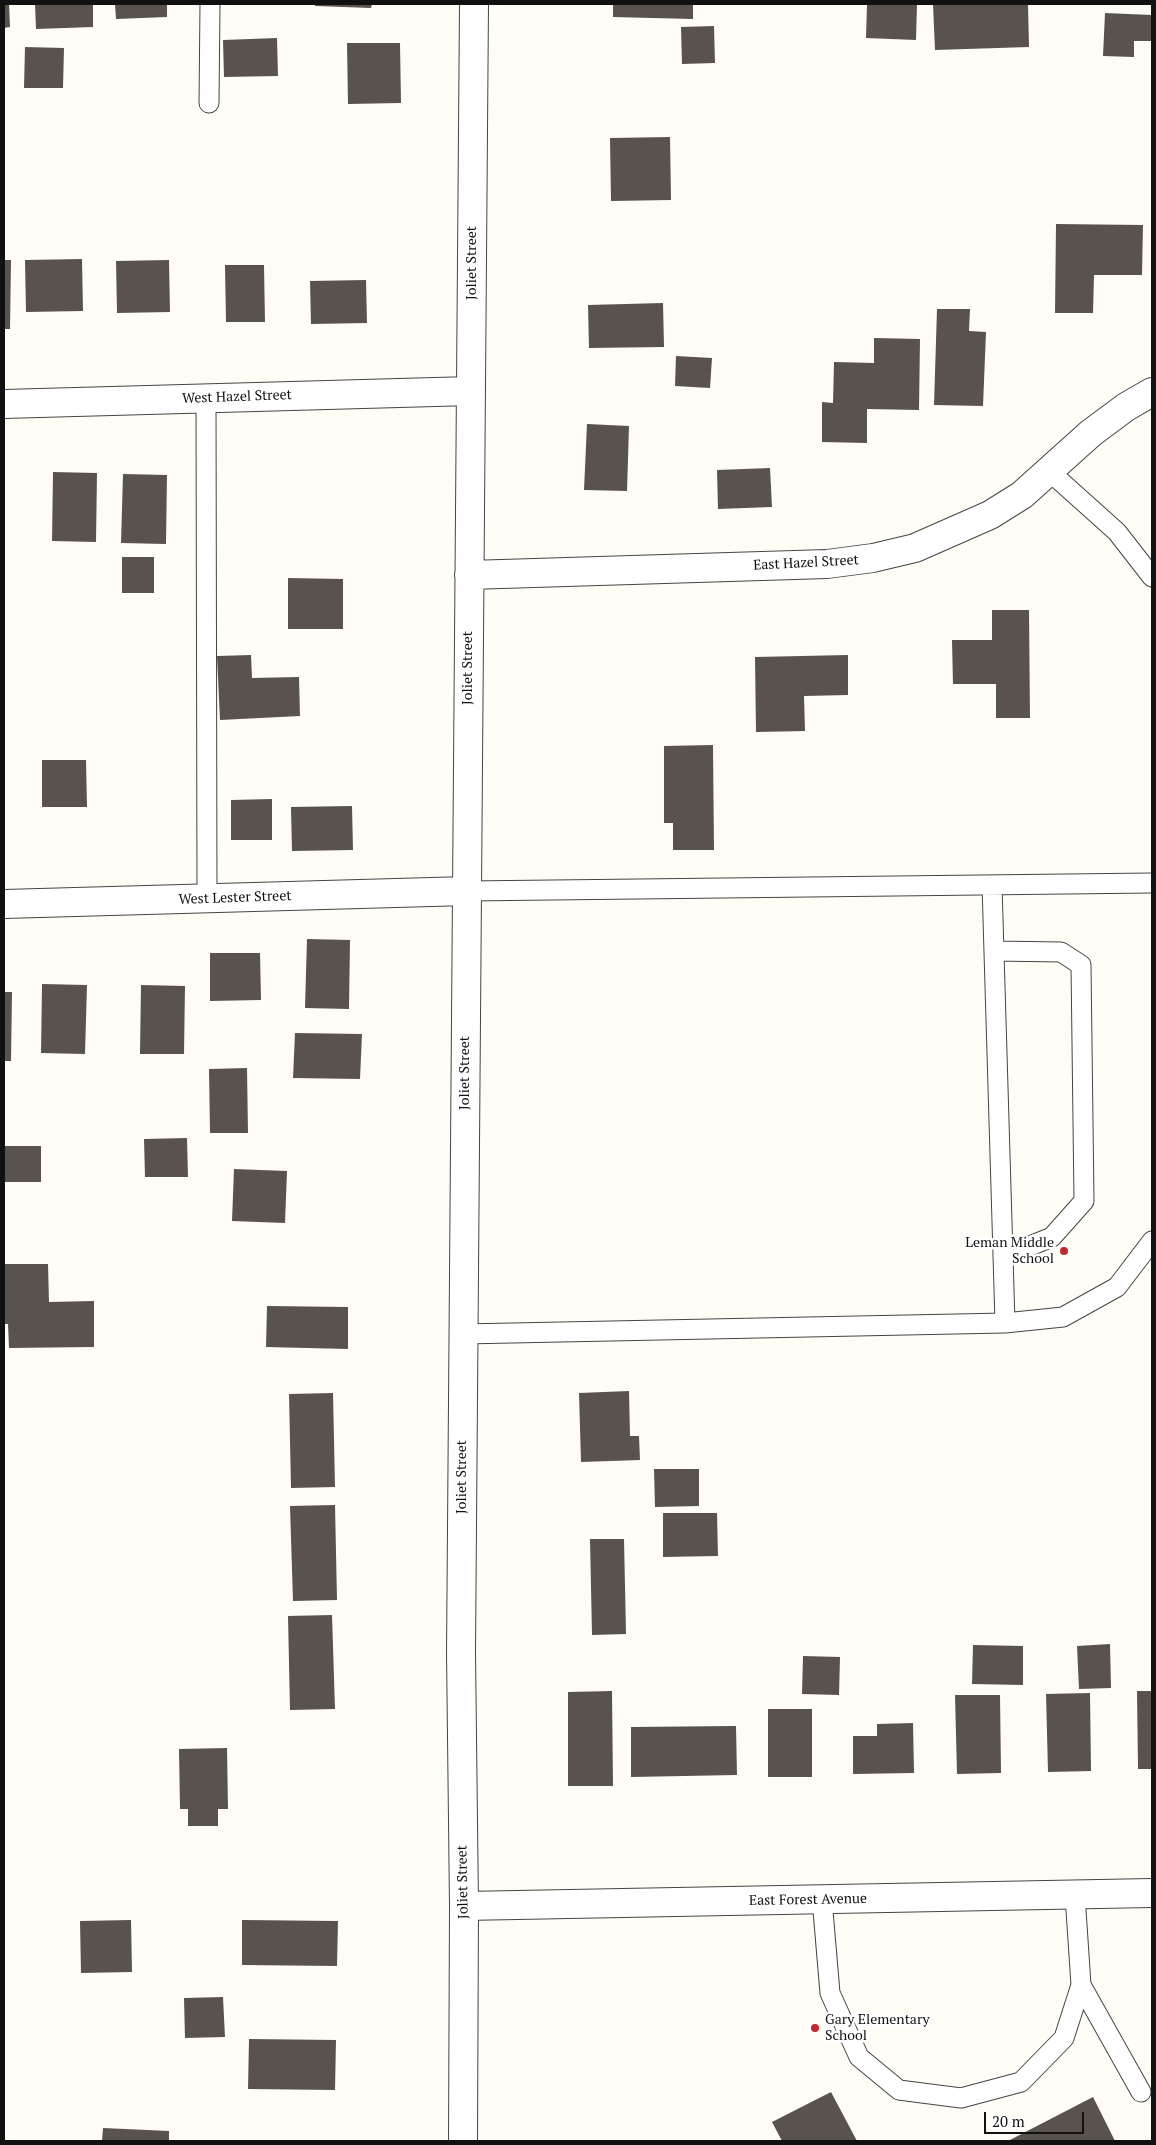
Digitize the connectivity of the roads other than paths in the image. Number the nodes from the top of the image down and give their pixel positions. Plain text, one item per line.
1 (210, 4) edge
2 (474, 4) edge
3 (209, 103) dead end
4 (471, 391) junction
5 (1152, 392) edge
6 (206, 398) junction
7 (4, 404) edge
8 (1049, 471) junction
9 (469, 575) junction
10 (1152, 577) edge
11 (1152, 882) edge
12 (992, 885) junction
13 (466, 891) junction
14 (206, 898) junction
15 (4, 904) edge
16 (994, 951) junction
17 (1152, 1241) edge
18 (1003, 1257) junction
19 (1005, 1323) junction
20 (463, 1334) junction
21 (1152, 1894) edge
22 (1075, 1895) junction
23 (822, 1899) junction
24 (464, 1906) junction
25 (1081, 1985) junction
26 (1141, 2092) dead end
27 (463, 2141) edge

1 - 3 lane
2 - 4 street, Joliet Street
4 - 6 street, West Hazel Street
4 - 9 street, Joliet Street
5 - 8 street, East Hazel Street
6 - 7 street, West Hazel Street
6 - 14 lane
8 - 9 street, East Hazel Street
8 - 10 lane
9 - 13 street, Joliet Street
11 - 12 lane
12 - 13 lane
12 - 16 lane
13 - 14 street, West Lester Street
13 - 20 street, Joliet Street
14 - 15 street, West Lester Street
16 - 18 lane
16 - 18 lane
17 - 19 lane
18 - 19 lane
19 - 20 lane
20 - 24 street, Joliet Street
21 - 22 street, East Forest Avenue
22 - 23 street, East Forest Avenue
22 - 25 lane
23 - 24 street, East Forest Avenue
23 - 25 lane
24 - 27 street, Joliet Street
25 - 26 lane

